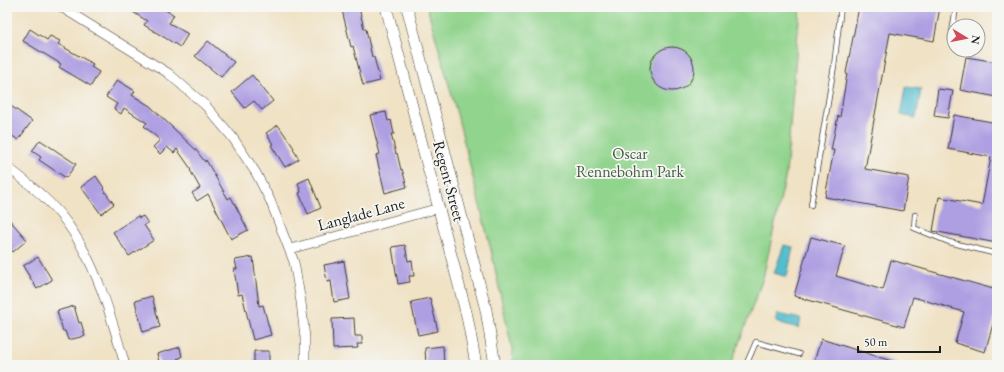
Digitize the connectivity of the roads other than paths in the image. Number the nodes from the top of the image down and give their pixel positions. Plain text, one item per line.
1 (61, 7) edge
2 (386, 7) edge
3 (407, 7) edge
4 (841, 7) edge
5 (956, 7) edge
6 (954, 18) edge
7 (7, 167) edge
8 (457, 203) junction
9 (811, 205) dead end
10 (439, 208) junction
11 (915, 215) dead end
12 (290, 249) junction
13 (997, 254) edge
14 (799, 354) dead end
15 (125, 365) edge
16 (305, 365) edge
17 (476, 365) edge
18 (495, 365) edge
19 (746, 365) edge

1 - 12 street
2 - 10 street, Regent Street
3 - 8 street, Regent Street
4 - 9 lane
5 - 6 lane
7 - 15 street
8 - 10 street
8 - 18 street, Regent Street
10 - 12 street, Langlade Lane
10 - 17 street, Regent Street
11 - 13 lane
12 - 16 street
14 - 19 lane

